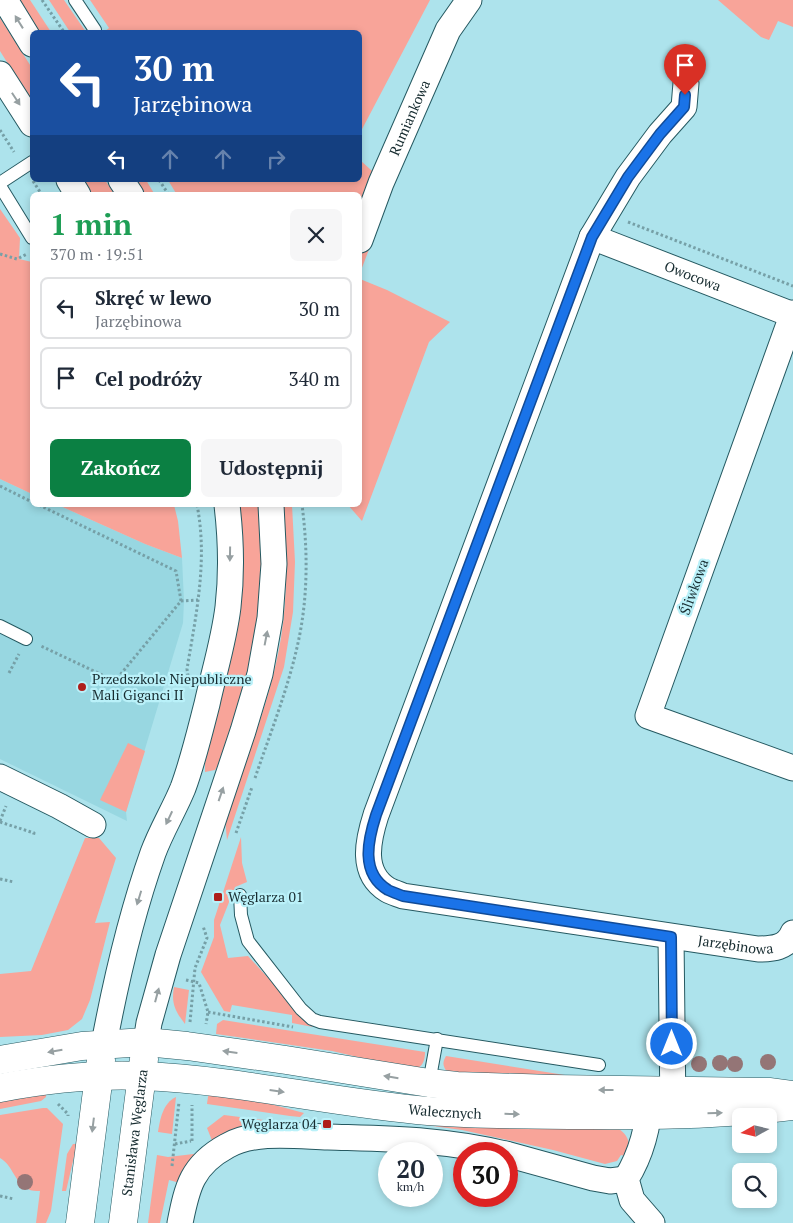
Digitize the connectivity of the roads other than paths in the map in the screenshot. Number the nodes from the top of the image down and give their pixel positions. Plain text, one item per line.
1 (5, 0) edge
2 (75, 0) edge
3 (469, 0) edge
4 (95, 30) dead end
5 (30, 41) edge
6 (0, 74) edge
7 (686, 84) dead end
8 (30, 121) edge
9 (30, 163) edge
10 (0, 184) edge
11 (30, 235) edge
12 (362, 235) edge
13 (592, 237) junction
14 (793, 314) edge
15 (227, 507) edge
16 (271, 507) edge
17 (0, 626) edge
18 (26, 638) road end
19 (793, 768) edge
20 (0, 777) edge
21 (93, 826) dead end
22 (240, 895) dead end
23 (793, 933) edge
24 (671, 937) junction
25 (437, 1039) junction
26 (146, 1042) junction
27 (104, 1044) junction
28 (0, 1060) edge
29 (598, 1065) dead end
30 (141, 1076) junction
31 (99, 1077) junction
32 (430, 1083) junction
33 (0, 1088) edge
34 (793, 1095) edge
35 (661, 1102) junction
36 (793, 1106) edge
37 (453, 1144) edge
38 (518, 1157) edge
39 (626, 1179) junction
40 (80, 1223) edge
41 (123, 1223) edge
42 (180, 1223) edge
43 (652, 1223) edge

5 -> 1 street
2 - 4 lane
3 - 12 street, Rumiankowa
6 -> 8 street
7 - 13 street, Jarzębinowa
9 - 10 lane
10 - 11 lane
13 - 14 street, Owocowa
13 - 24 street, Jarzębinowa
14 - 19 street, Śliwkowa
15 -> 27 street
26 -> 16 street
17 - 18 lane
20 - 21 street
22 - 25 lane
23 - 24 street, Jarzębinowa
24 - 35 street
25 - 29 lane
25 - 32 lane
26 - 27 street, Walecznych
26 - 30 street, Stanisława Węglarza
32 -> 26 street, Walecznych
27 -> 28 street, Walecznych
27 - 31 street
30 - 31 street, Walecznych
30 -> 35 street, Walecznych
30 - 41 street, Stanisława Węglarza
31 - 33 street, Walecznych
31 -> 40 street
35 -> 32 street, Walecznych
34 - 35 street, Walecznych
35 -> 36 street, Walecznych
35 - 39 street
37 - 42 street
38 - 39 street
39 - 43 street

